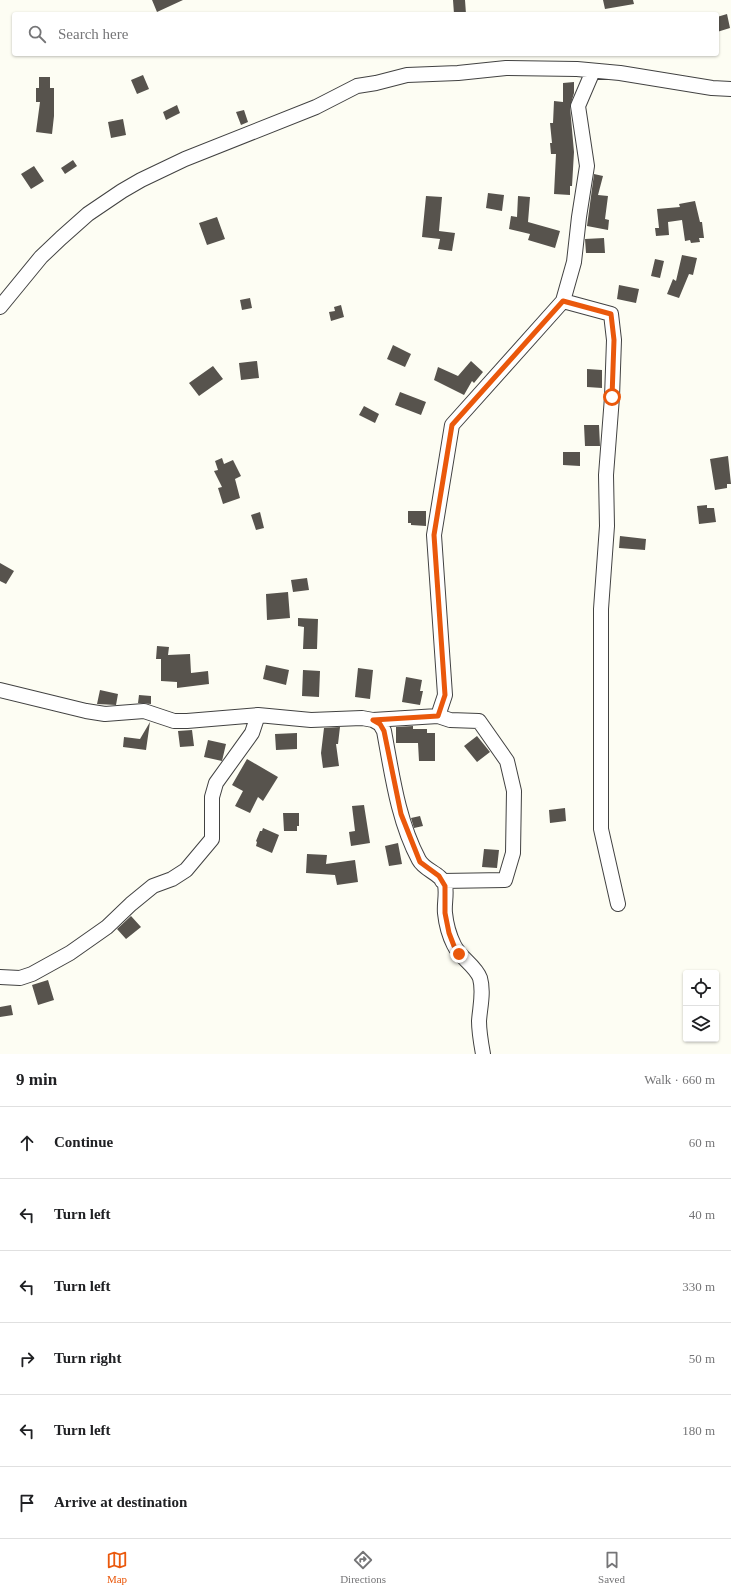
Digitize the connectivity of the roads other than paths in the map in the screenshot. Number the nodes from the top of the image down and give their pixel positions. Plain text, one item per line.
1 (593, 71) junction
2 (731, 88) edge
3 (563, 301) junction
4 (0, 307) edge
5 (0, 690) edge
6 (258, 715) junction
7 (438, 716) junction
8 (373, 720) junction
9 (442, 881) junction
10 (618, 904) dead end
11 (0, 977) edge
12 (483, 1054) edge

1 - 2 street
1 - 3 street
1 - 4 street
3 - 7 street
3 - 10 street
5 - 6 street
6 - 8 street
6 - 11 street
7 - 8 street
7 - 9 street
8 - 9 street
9 - 12 street

